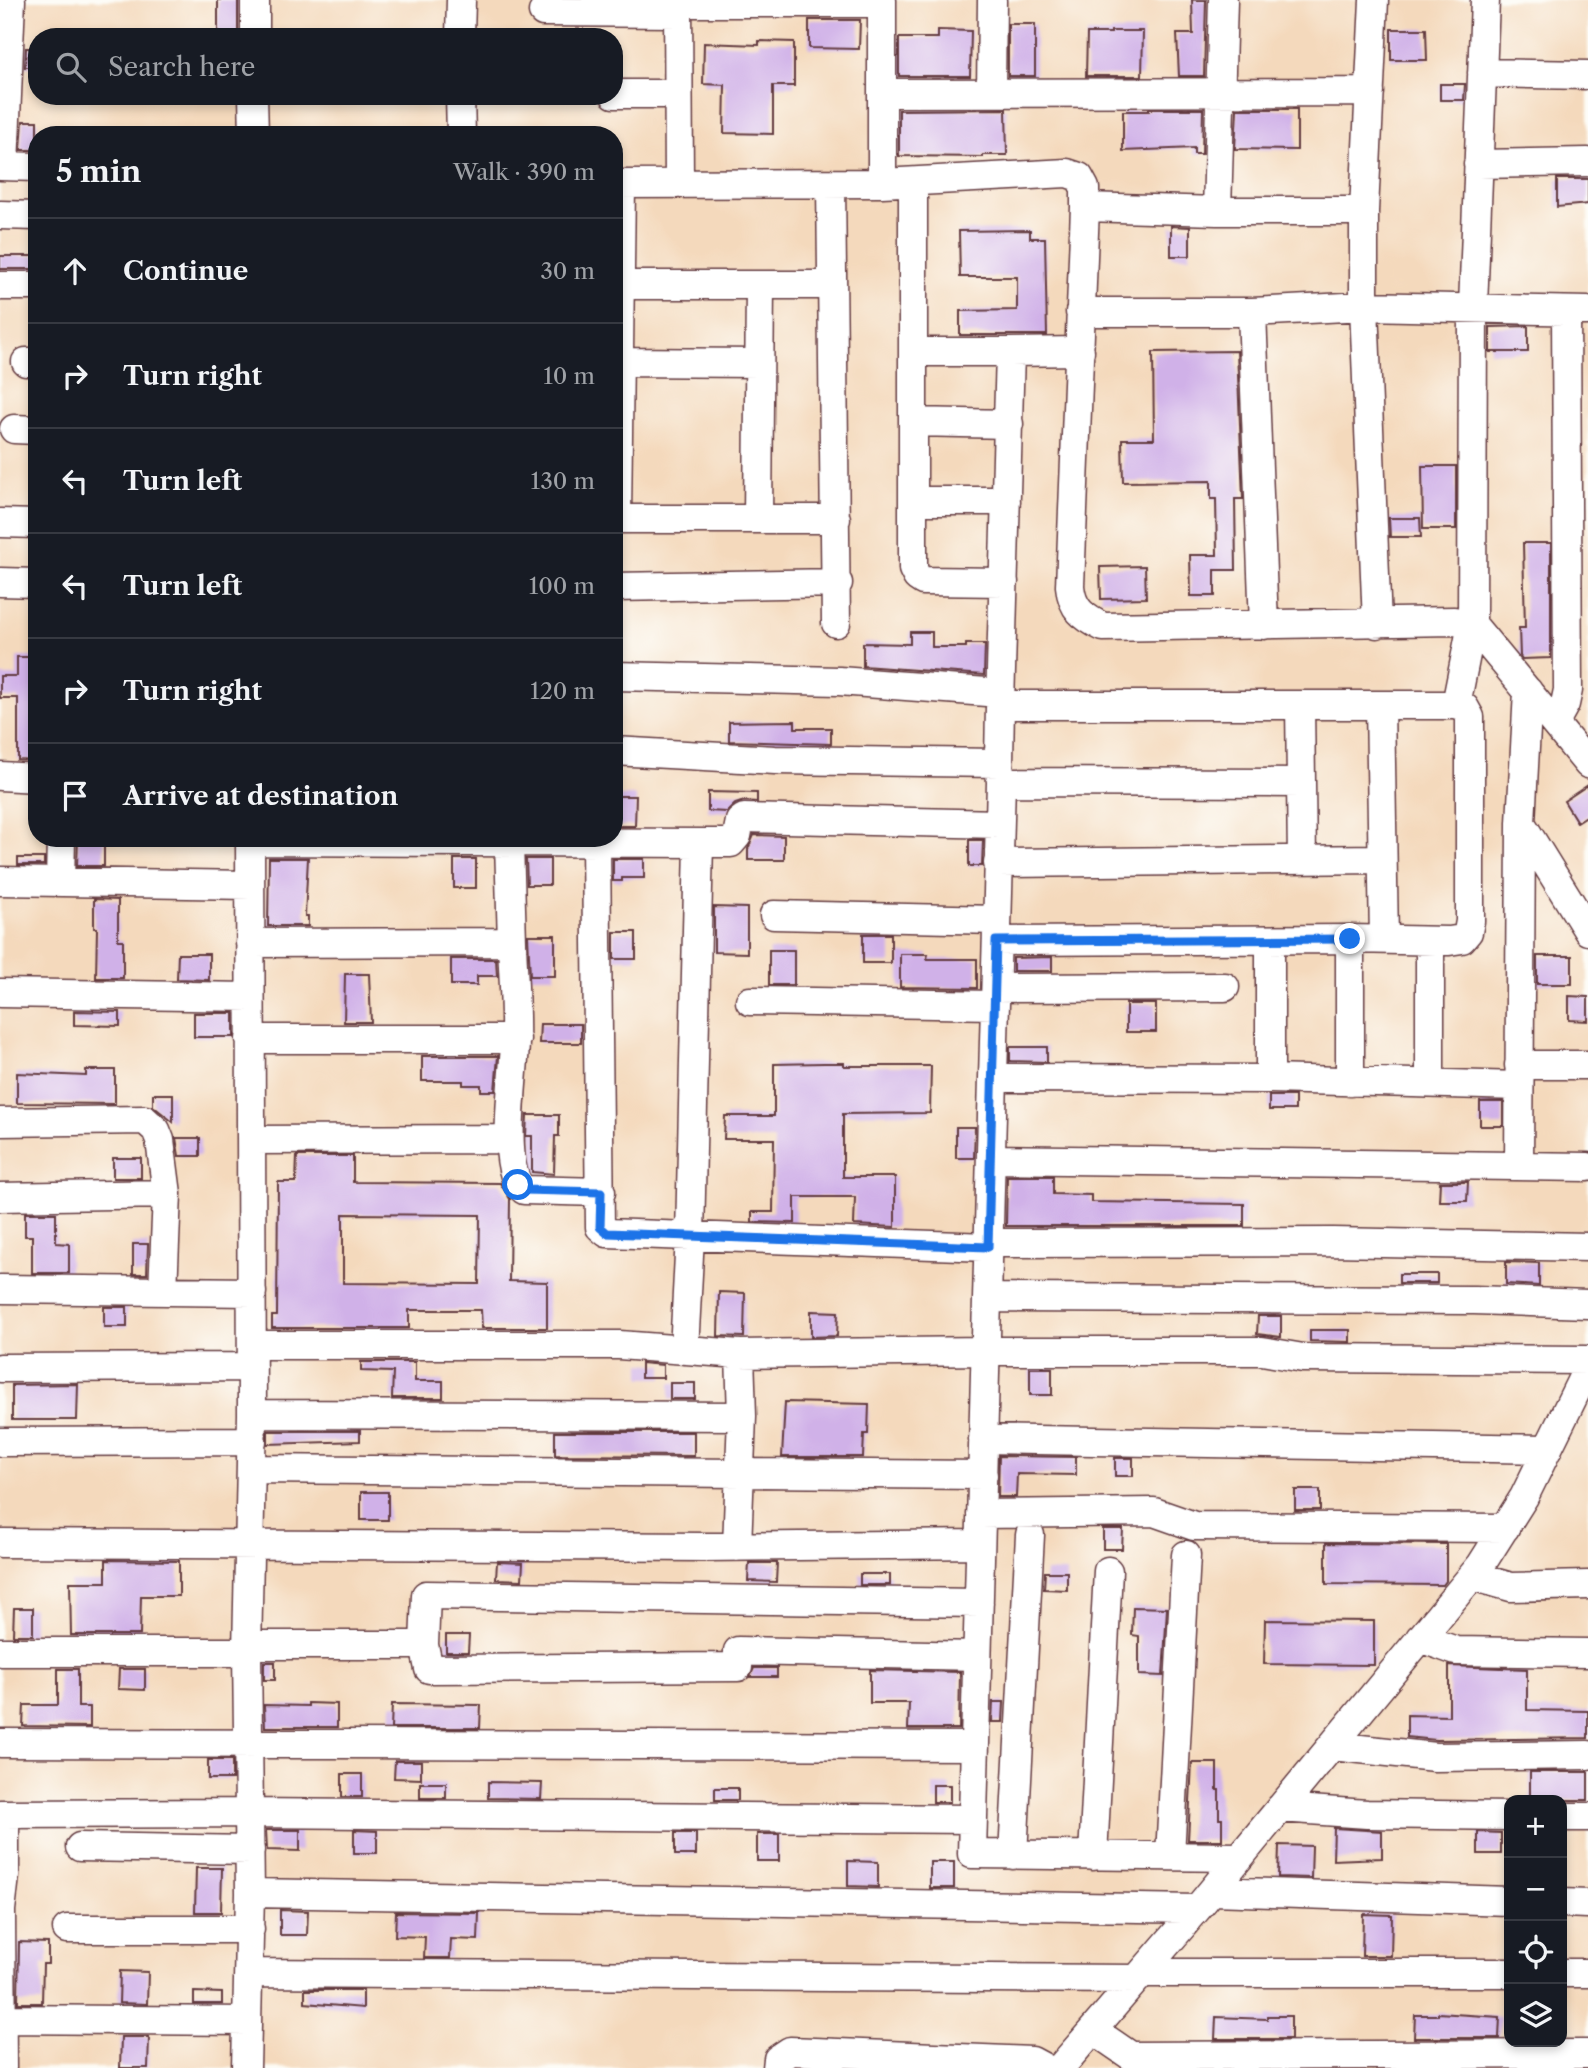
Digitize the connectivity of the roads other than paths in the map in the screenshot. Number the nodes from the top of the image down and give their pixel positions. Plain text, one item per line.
1 (11, 0) edge
2 (255, 0) edge
3 (461, 0) edge
4 (992, 0) edge
5 (1223, 0) edge
6 (1374, 0) edge
7 (1485, 0) edge
8 (882, 2) edge
9 (678, 5) edge
10 (543, 16) edge
11 (255, 28) edge
12 (460, 28) edge
13 (1482, 73) junction
14 (1588, 75) edge
15 (1222, 92) junction
16 (1370, 92) junction
17 (882, 93) junction
18 (991, 93) junction
19 (623, 94) edge
20 (678, 94) junction
21 (253, 105) edge
22 (460, 105) edge
23 (254, 126) edge
24 (461, 126) edge
25 (1588, 162) edge
26 (1478, 164) junction
27 (2, 166) edge
28 (28, 167) edge
29 (913, 182) junction
30 (882, 183) junction
31 (623, 184) edge
32 (679, 184) junction
33 (831, 184) junction
34 (1085, 206) junction
35 (1217, 211) junction
36 (1364, 211) junction
37 (0, 215) edge
38 (28, 216) edge
39 (623, 285) edge
40 (760, 285) junction
41 (832, 285) junction
42 (0, 286) edge
43 (28, 286) edge
44 (1364, 306) junction
45 (1473, 307) junction
46 (1577, 311) edge
47 (1080, 312) junction
48 (1252, 312) junction
49 (1080, 351) junction
50 (913, 352) junction
51 (1010, 352) junction
52 (623, 362) edge
53 (760, 363) junction
54 (913, 422) junction
55 (1009, 424) junction
56 (913, 501) junction
57 (1006, 501) junction
58 (623, 519) edge
59 (758, 519) junction
60 (836, 519) junction
61 (0, 523) edge
62 (28, 524) edge
63 (0, 582) edge
64 (1004, 582) junction
65 (28, 583) edge
66 (838, 583) junction
67 (623, 587) edge
68 (836, 623) dead end
69 (1377, 624) junction
70 (1472, 624) junction
71 (1264, 625) junction
72 (623, 676) edge
73 (1528, 691) junction
74 (1000, 699) junction
75 (1300, 705) junction
76 (1380, 705) junction
77 (1456, 705) junction
78 (1570, 728) edge
79 (623, 752) edge
80 (1588, 764) edge
81 (1000, 772) junction
82 (0, 776) edge
83 (28, 778) edge
84 (1301, 783) junction
85 (1521, 823) junction
86 (999, 824) junction
87 (623, 843) edge
88 (699, 844) junction
89 (61, 847) edge
90 (250, 847) edge
91 (509, 847) edge
92 (596, 847) edge
93 (1381, 859) junction
94 (1302, 860) junction
95 (998, 863) junction
96 (0, 881) edge
97 (60, 882) junction
98 (250, 885) junction
99 (774, 915) dead end
100 (997, 931) junction
101 (1588, 931) edge
102 (1350, 939) junction
103 (1384, 939) junction
104 (1270, 940) junction
105 (1430, 941) junction
106 (512, 942) junction
107 (250, 943) junction
108 (1225, 987) dead end
109 (0, 993) edge
110 (996, 996) junction
111 (250, 997) junction
112 (750, 1001) dead end
113 (250, 1039) junction
114 (516, 1040) junction
115 (1588, 1065) edge
116 (1519, 1075) junction
117 (993, 1078) junction
118 (1270, 1080) junction
119 (1350, 1082) junction
120 (1430, 1083) junction
121 (0, 1122) edge
122 (509, 1139) junction
123 (251, 1140) junction
124 (990, 1159) junction
125 (1519, 1166) junction
126 (1588, 1167) edge
127 (601, 1192) junction
128 (167, 1194) junction
129 (0, 1196) edge
130 (690, 1236) junction
131 (988, 1245) junction
132 (1588, 1247) edge
133 (0, 1289) edge
134 (163, 1291) junction
135 (252, 1292) junction
136 (987, 1298) junction
137 (1588, 1304) edge
138 (684, 1350) junction
139 (986, 1351) junction
140 (740, 1354) junction
141 (252, 1356) junction
142 (1588, 1360) edge
143 (1588, 1367) edge
144 (0, 1368) edge
145 (742, 1416) junction
146 (252, 1427) junction
147 (983, 1439) junction
148 (0, 1442) edge
149 (1548, 1449) junction
150 (252, 1469) junction
151 (740, 1473) junction
152 (983, 1475) junction
153 (981, 1514) junction
154 (1505, 1528) junction
155 (1030, 1535) dead end
156 (0, 1544) edge
157 (251, 1544) junction
158 (980, 1544) junction
159 (737, 1547) junction
160 (1186, 1555) dead end
161 (1108, 1571) dead end
162 (1472, 1576) junction
163 (1588, 1585) edge
164 (979, 1603) junction
165 (1420, 1638) junction
166 (424, 1645) junction
167 (247, 1648) junction
168 (0, 1651) edge
169 (1588, 1653) edge
170 (977, 1656) junction
171 (0, 1743) edge
172 (247, 1744) junction
173 (975, 1746) junction
174 (1332, 1746) junction
175 (1588, 1755) edge
176 (1280, 1808) junction
177 (248, 1813) junction
178 (3, 1814) edge
179 (1504, 1816) edge
180 (1567, 1817) edge
181 (1588, 1817) edge
182 (973, 1819) junction
183 (80, 1847) dead end
184 (250, 1850) junction
185 (1013, 1855) junction
186 (1093, 1856) junction
187 (1170, 1856) junction
188 (1240, 1857) junction
189 (250, 1893) junction
190 (1204, 1900) junction
191 (1504, 1901) edge
192 (1567, 1903) edge
193 (1588, 1904) edge
194 (67, 1929) dead end
195 (250, 1929) junction
196 (249, 1973) junction
197 (1504, 1973) edge
198 (1567, 1973) edge
199 (1588, 1973) edge
200 (1140, 1976) junction
201 (247, 2021) junction
202 (1093, 2030) junction
203 (1, 2031) edge
204 (1588, 2054) edge
205 (2, 2068) edge
206 (246, 2068) edge
207 (777, 2068) edge
208 (1045, 2068) edge
209 (1060, 2068) edge

1 - 27 street
2 - 11 street
3 - 12 street
4 - 18 street
5 - 15 street
6 - 16 street
7 - 13 street
8 - 9 street
8 - 17 street
9 - 10 street
9 - 20 street
13 - 14 street
13 - 26 street
15 - 16 street
15 - 18 street
15 - 35 street
16 - 36 street
17 - 18 street
17 - 30 street
19 - 20 street
20 - 32 street
21 - 23 street
22 - 24 street
25 - 26 street
26 - 45 street
27 - 28 street
29 - 30 street
29 - 34 street
29 - 50 street
30 - 33 street
31 - 32 street
32 - 33 street
33 - 41 street
34 - 35 street
34 - 47 street
35 - 36 street
36 - 44 street
37 - 38 street
39 - 40 street
40 - 41 street
40 - 53 street
41 - 60 street
42 - 43 street
44 - 45 street
44 - 48 street
44 - 69 street
45 - 46 street
45 - 70 street
46 - 78 street
47 - 48 street
47 - 49 street
48 - 71 street
49 - 51 street
49 - 71 street
50 - 51 street
50 - 54 street
51 - 55 street
52 - 53 street
53 - 59 street
54 - 55 street
54 - 56 street
55 - 57 street
56 - 57 street
56 - 64 street
57 - 64 street
58 - 59 street
59 - 60 street
60 - 66 street
61 - 62 street
63 - 65 street
64 - 74 street
66 - 67 street
66 - 68 street
69 - 70 street
69 - 71 street
70 - 73 street
70 - 77 street
72 - 74 street
73 - 78 street
73 - 85 street
74 - 75 street
74 - 81 street
75 - 76 street
75 - 84 street
76 - 77 street
76 - 93 street
77 - 105 street
78 - 80 street
79 - 81 street
81 - 84 street
81 - 86 street
82 - 83 street
84 - 94 street
85 - 101 street
85 - 116 street
86 - 88 street
86 - 95 street
87 - 88 street
88 - 130 street
89 - 97 street
90 - 98 street
91 - 106 street
92 - 127 street
93 - 94 street
93 - 103 street
94 - 95 street
95 - 100 street
96 - 97 street
97 - 98 street
98 - 107 street
99 - 100 street
100 - 104 street
100 - 110 street
102 - 103 street
102 - 104 street
102 - 119 street
103 - 105 street
104 - 118 street
105 - 120 street
106 - 107 street
106 - 114 street
107 - 111 street
108 - 110 street
109 - 111 street
110 - 112 street
110 - 117 street
111 - 113 street
113 - 114 street
113 - 123 street
114 - 122 street
115 - 116 street
116 - 120 street
116 - 125 street
117 - 118 street
117 - 124 street
118 - 119 street
119 - 120 street
121 - 128 street
122 - 123 street
122 - 127 street
123 - 135 street
124 - 125 street
124 - 131 street
125 - 126 street
127 - 130 street
128 - 129 street
128 - 134 street
130 - 131 street
130 - 138 street
131 - 132 street
131 - 136 street
133 - 134 street
134 - 135 street
135 - 141 street
136 - 137 street
136 - 139 street
138 - 140 street
138 - 141 street
139 - 140 street
139 - 142 street
139 - 147 street
140 - 145 street
141 - 144 street
141 - 146 street
143 - 149 street
145 - 146 street
145 - 151 street
146 - 148 street
146 - 150 street
147 - 149 street
147 - 152 street
149 - 154 street
150 - 151 street
150 - 157 street
151 - 152 street
151 - 159 street
152 - 153 street
153 - 154 street
153 - 158 street
154 - 162 street
155 - 185 street
156 - 157 street
157 - 159 street
157 - 167 street
158 - 159 street
158 - 164 street
160 - 187 street
161 - 186 street
162 - 163 street
162 - 165 street
164 - 166 street
164 - 170 street
165 - 169 street
165 - 174 street
166 - 167 street
166 - 170 street
167 - 168 street
167 - 172 street
170 - 173 street
171 - 172 street
172 - 173 street
172 - 177 street
173 - 182 street
174 - 175 street
174 - 176 street
176 - 179 street
176 - 188 street
177 - 178 street
177 - 182 street
177 - 184 street
178 - 203 street
180 - 181 street
182 - 185 street
183 - 184 street
184 - 189 street
185 - 186 street
186 - 187 street
187 - 188 street
188 - 190 street
189 - 190 street
189 - 195 street
190 - 191 street
190 - 200 street
192 - 193 street
194 - 195 street
195 - 196 street
196 - 200 street
196 - 201 street
197 - 200 street
198 - 199 street
200 - 202 street
201 - 203 street
201 - 206 street
202 - 204 street
202 - 209 street
203 - 205 street
207 - 208 street

